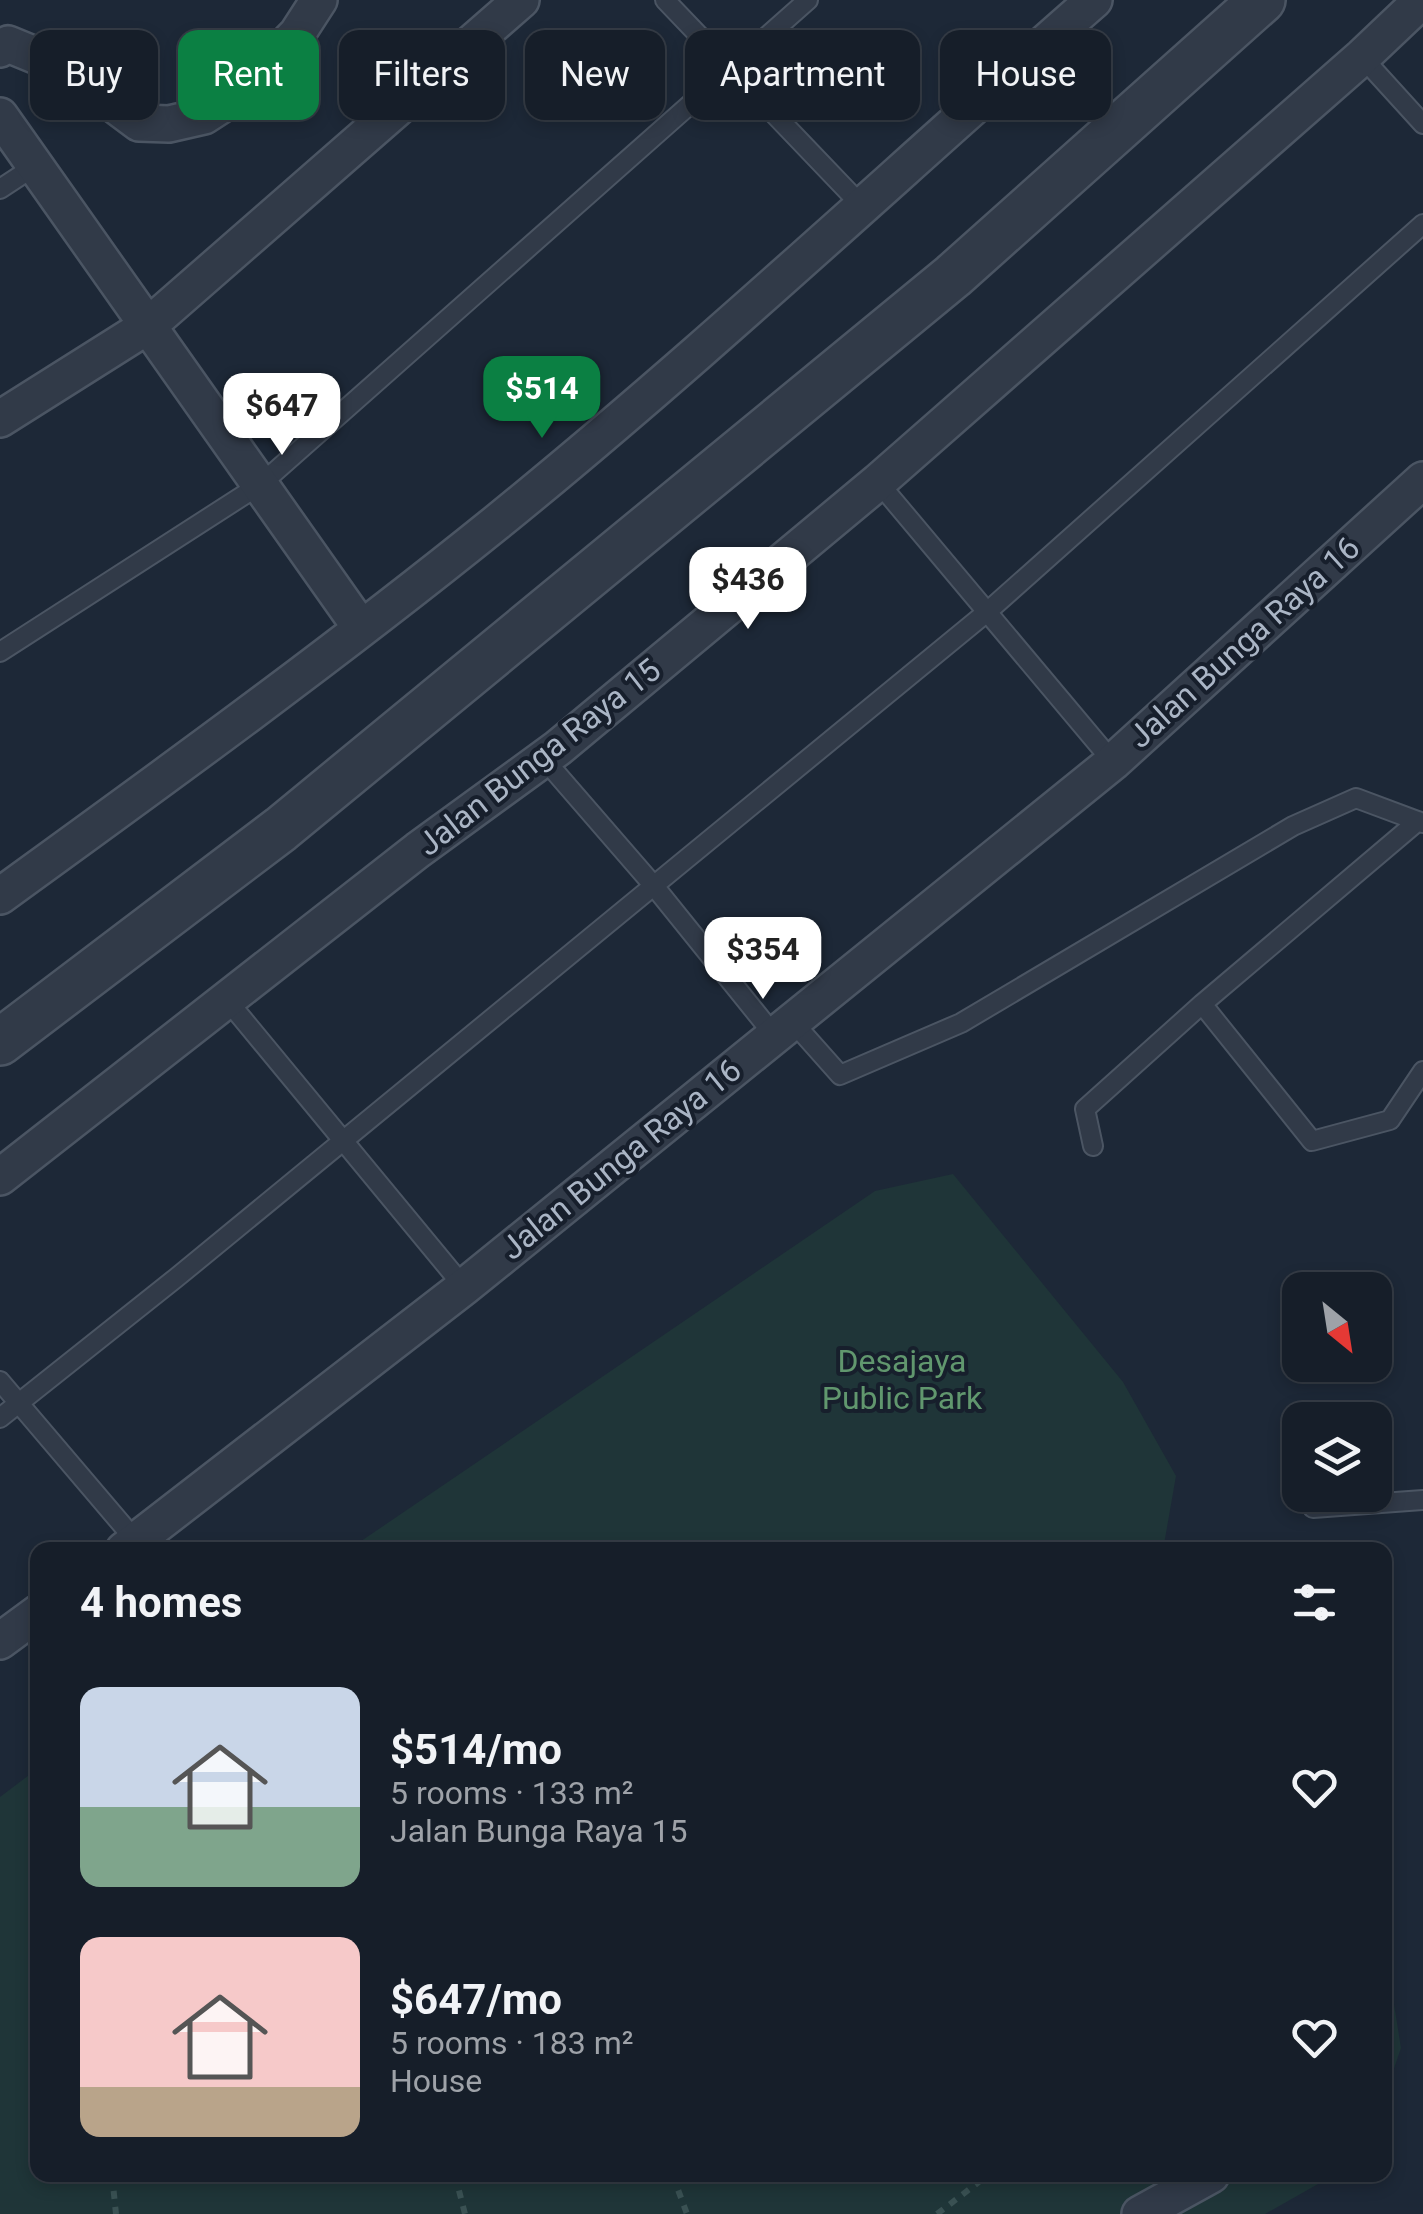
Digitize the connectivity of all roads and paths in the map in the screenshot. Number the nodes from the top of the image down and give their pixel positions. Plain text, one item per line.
1 (319, 0) edge
2 (521, 0) edge
3 (665, 0) edge
4 (808, 0) edge
5 (1094, 0) edge
6 (1262, 0) edge
7 (1422, 0) edge
8 (693, 30) edge
9 (774, 30) edge
10 (0, 49) edge
11 (1362, 57) junction
12 (685, 109) edge
13 (0, 116) edge
14 (779, 120) edge
15 (1423, 124) edge
16 (36, 166) junction
17 (0, 190) edge
18 (864, 208) junction
19 (1423, 224) edge
20 (149, 325) junction
21 (0, 419) edge
22 (1423, 480) edge
23 (878, 482) junction
24 (260, 484) junction
25 (987, 612) junction
26 (361, 628) junction
27 (0, 652) edge
28 (544, 758) junction
29 (1113, 762) junction
30 (1420, 822) edge
31 (654, 886) junction
32 (0, 896) edge
33 (227, 1000) junction
34 (1202, 1004) junction
35 (783, 1028) junction
36 (0, 1042) edge
37 (1423, 1071) edge
38 (344, 1140) junction
39 (1093, 1146) dead end
40 (0, 1177) edge
41 (464, 1286) junction
42 (0, 1381) edge
43 (18, 1403) junction
44 (0, 1418) edge
45 (1423, 1500) edge
46 (1392, 1502) edge
47 (127, 1542) edge
48 (135, 1542) edge
49 (30, 1619) edge
50 (0, 1640) edge
51 (113, 2182) edge
52 (458, 2182) edge
53 (679, 2182) edge
54 (979, 2182) edge
55 (1197, 2182) edge
56 (116, 2214) edge
57 (466, 2214) edge
58 (687, 2214) edge
59 (937, 2214) edge
60 (1140, 2214) edge

1 - 10 street
2 - 20 street
3 - 8 lane
4 - 9 lane
5 - 18 street
6 - 36 street
7 - 11 street, Jalan Bunga Raya 15
11 - 15 lane
11 - 23 street, Jalan Bunga Raya 15
12 - 24 lane
13 - 16 street
14 - 18 lane
16 - 17 lane
16 - 20 street
18 - 26 street
19 - 25 lane
20 - 21 street
20 - 24 street
22 - 29 street, Jalan Bunga Raya 16
23 - 25 lane
23 - 28 street, Jalan Bunga Raya 15
24 - 26 street
24 - 27 lane
25 - 29 lane
25 - 31 lane
26 - 32 street
28 - 31 lane
28 - 33 street, Jalan Bunga Raya 15
29 - 35 street, Jalan Bunga Raya 16
30 - 34 lane
30 - 35 lane
31 - 35 lane
31 - 38 lane
33 - 38 lane
33 - 40 street, Jalan Bunga Raya 15
34 - 37 lane
34 - 39 lane
35 - 41 street, Jalan Bunga Raya 16
38 - 41 lane
38 - 43 lane
41 - 48 street, Jalan Bunga Raya 16
42 - 43 lane
43 - 44 lane
43 - 47 lane
45 - 46 lane
49 - 50 street
51 - 56 path
52 - 57 path
53 - 58 path
54 - 59 path
55 - 60 street

